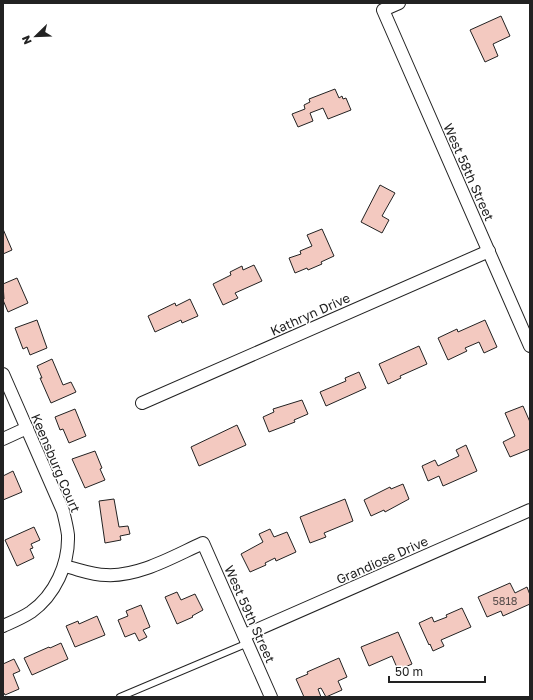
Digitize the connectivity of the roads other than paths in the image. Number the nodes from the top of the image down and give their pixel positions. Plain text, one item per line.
1 (399, 3) edge
2 (489, 251) junction
3 (530, 346) edge
4 (3, 374) edge
5 (142, 403) dead end
6 (27, 428) junction
7 (3, 439) edge
8 (530, 510) edge
9 (64, 566) junction
10 (3, 626) edge
11 (246, 639) junction
12 (120, 697) edge
13 (271, 697) edge

1 - 2 street, West 58th Street
2 - 3 street, West 58th Street
2 - 5 street, Kathryn Drive
4 - 6 street, Keensburg Court
6 - 7 street
6 - 9 street, Keensburg Court
8 - 11 street, Grandiose Drive
9 - 10 street
9 - 11 street, West 59th Street
11 - 12 lane
11 - 13 street, West 59th Street

